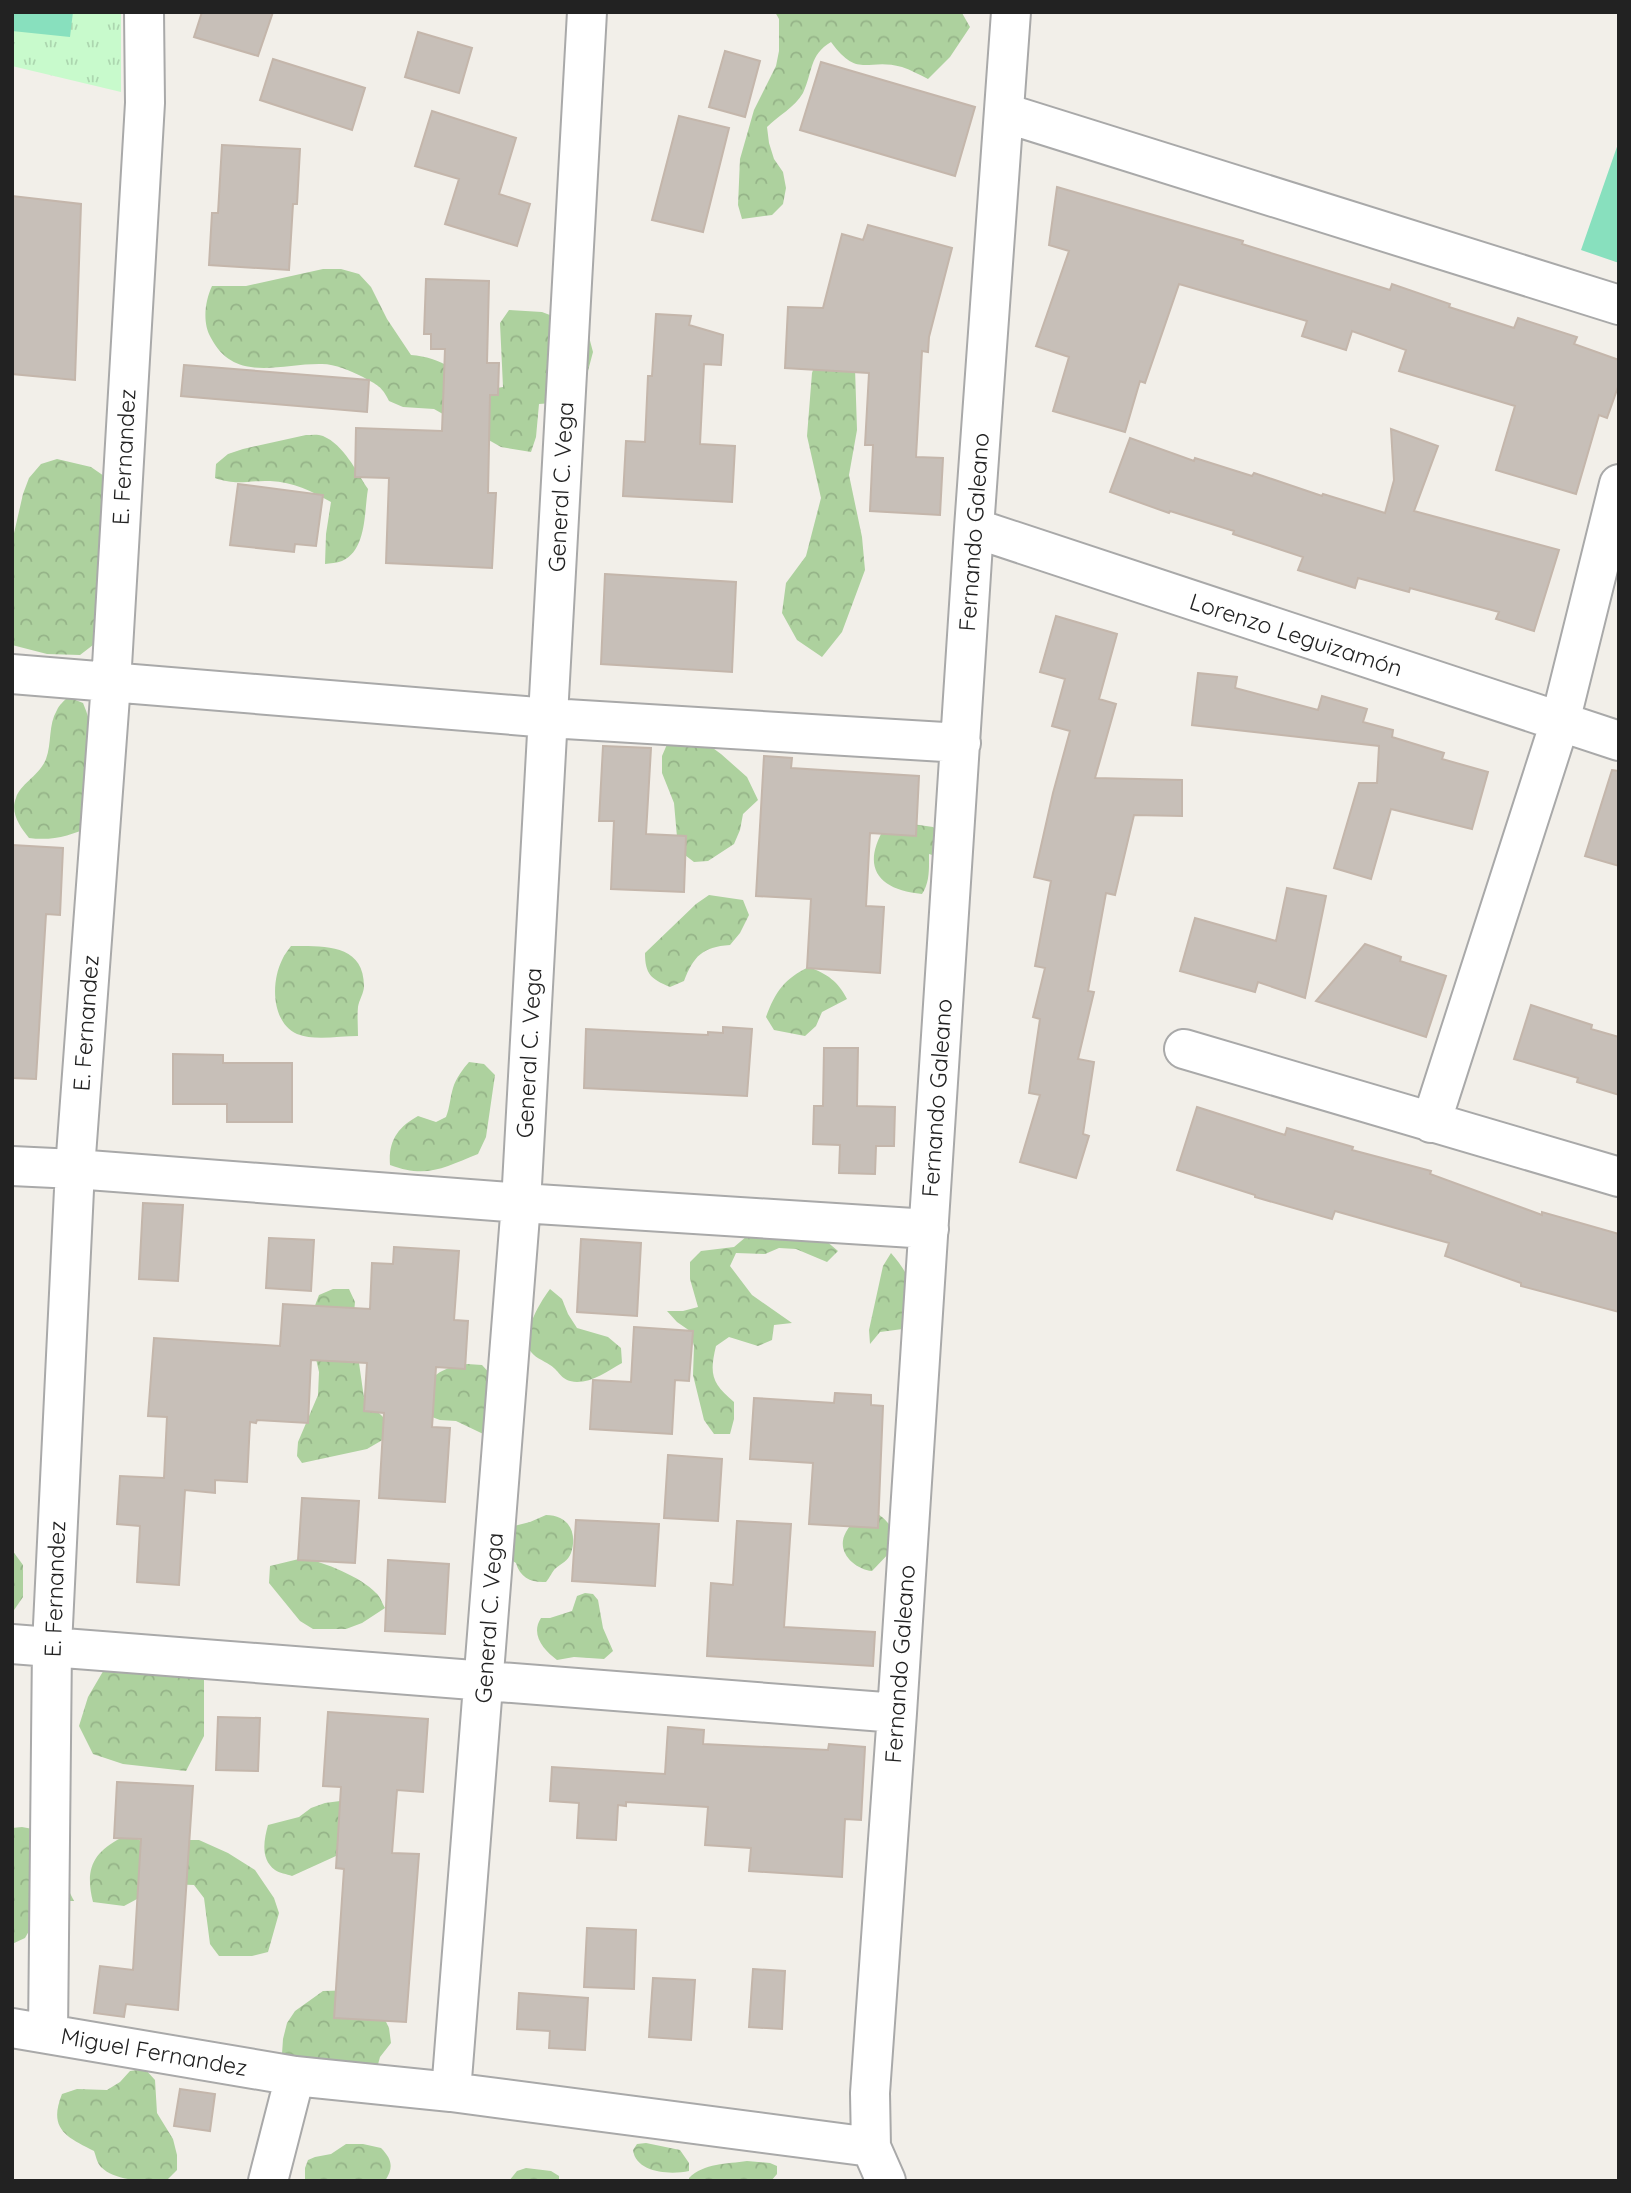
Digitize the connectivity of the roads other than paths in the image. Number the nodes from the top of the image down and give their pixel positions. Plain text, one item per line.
1 (144, 12) edge
2 (587, 12) edge
3 (1011, 12) edge
4 (1004, 113) junction
5 (1619, 305) edge
6 (1619, 484) edge
7 (974, 528) junction
8 (12, 674) edge
9 (111, 684) junction
10 (549, 718) junction
11 (1560, 722) junction
12 (1619, 741) edge
13 (961, 743) junction
14 (1184, 1049) dead end
15 (1431, 1123) junction
16 (12, 1166) edge
17 (75, 1169) junction
18 (1619, 1177) edge
19 (521, 1203) junction
20 (929, 1229) junction
21 (12, 1644) edge
22 (52, 1646) junction
23 (484, 1681) junction
24 (897, 1713) junction
25 (30, 2031) edge
26 (295, 2076) junction
27 (452, 2092) junction
28 (879, 2164) edge
29 (268, 2181) edge

1 - 9 street, E. Fernandez
2 - 10 street, General C. Vega
3 - 4 street, Fernando Galeano
4 - 5 street
4 - 7 street, Fernando Galeano
6 - 11 street
7 - 11 street, Lorenzo Leguizamón
7 - 13 street, Fernando Galeano
8 - 9 street
9 - 10 street
9 - 17 street, E. Fernandez
10 - 13 street
10 - 19 street, General C. Vega
11 - 12 street, Lorenzo Leguizamón
11 - 15 street
13 - 20 street, Fernando Galeano
14 - 15 street
15 - 18 street
16 - 17 street
17 - 19 street
17 - 22 street, E. Fernandez
19 - 20 street
19 - 23 street, General C. Vega
20 - 24 street, Fernando Galeano
21 - 22 street
22 - 23 street
22 - 25 street, E. Fernandez
23 - 24 street
23 - 27 street, General C. Vega
24 - 28 street, Fernando Galeano
25 - 26 street, Miguel Fernandez
26 - 27 street, Miguel Fernandez
26 - 29 street
27 - 28 street, Miguel Fernandez

